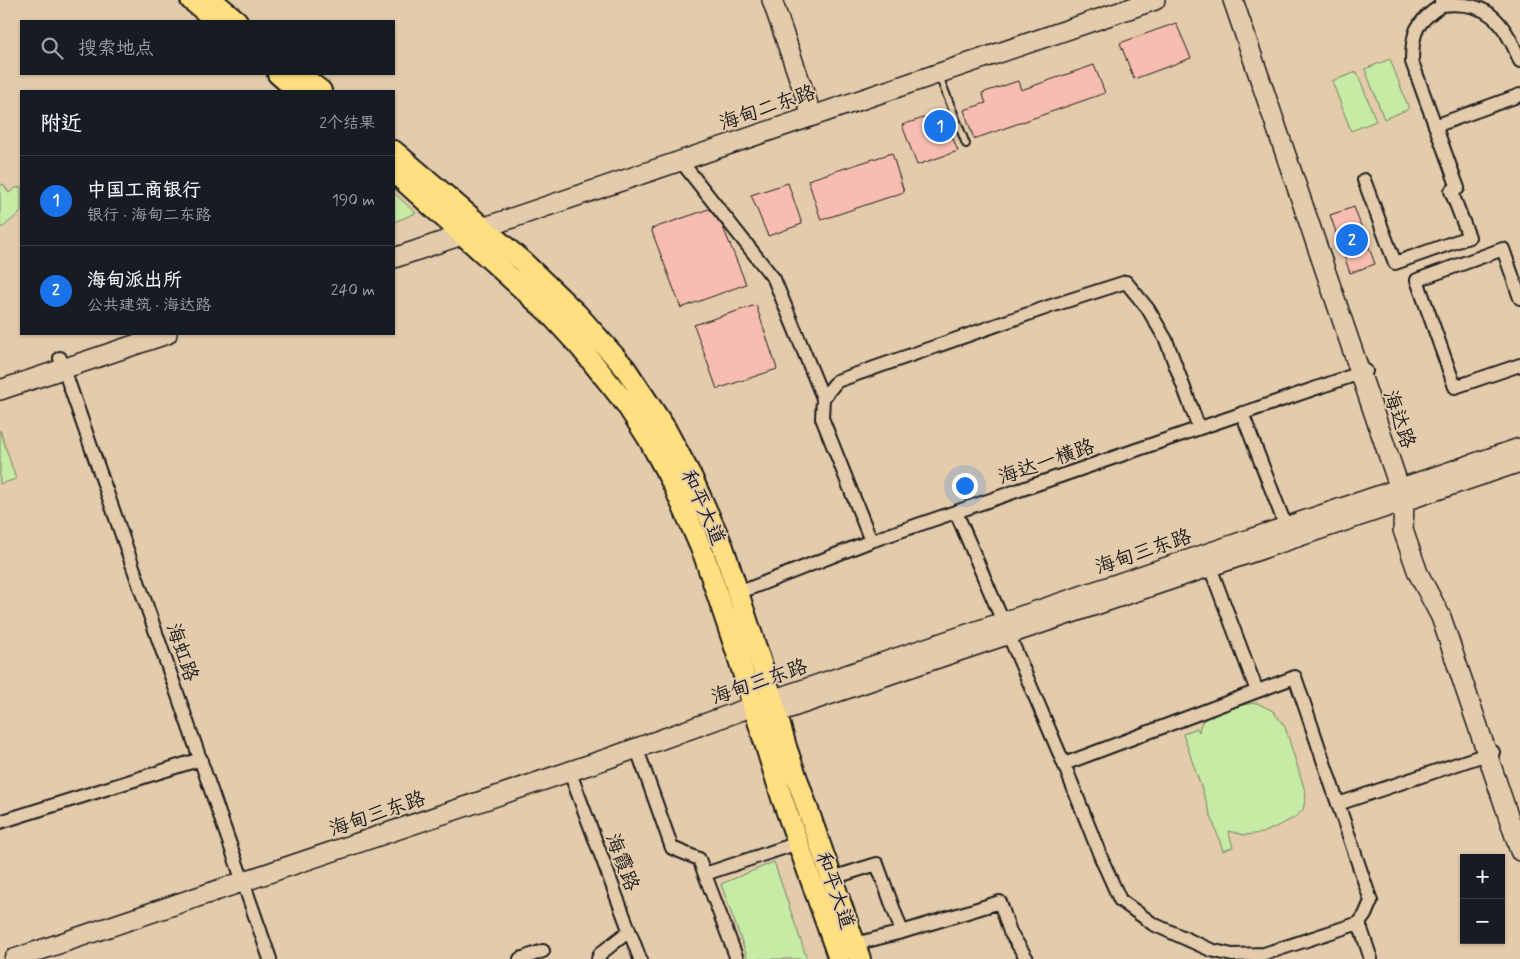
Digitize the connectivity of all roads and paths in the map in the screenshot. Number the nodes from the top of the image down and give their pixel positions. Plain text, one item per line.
1 (191, 0) edge
2 (212, 0) edge
3 (772, 0) edge
4 (778, 0) edge
5 (1128, 0) edge
6 (1155, 0) edge
7 (1233, 0) edge
8 (1241, 0) edge
9 (1442, 2) edge
10 (215, 20) edge
11 (236, 20) edge
12 (1520, 61) edge
13 (936, 69) junction
14 (279, 75) edge
15 (301, 75) edge
16 (297, 90) edge
17 (320, 90) edge
18 (1520, 94) edge
19 (813, 111) junction
20 (1435, 126) junction
21 (966, 144) dead end
22 (395, 152) edge
23 (680, 160) junction
24 (395, 173) edge
25 (1364, 180) dead end
26 (468, 226) junction
27 (395, 244) edge
28 (395, 258) edge
29 (1520, 298) edge
30 (129, 335) edge
31 (163, 335) edge
32 (62, 363) junction
33 (1520, 365) edge
34 (1364, 371) junction
35 (0, 378) edge
36 (0, 390) edge
37 (824, 398) junction
38 (1242, 413) junction
39 (1199, 428) junction
40 (1520, 448) edge
41 (1520, 462) edge
42 (1406, 493) junction
43 (956, 512) junction
44 (1286, 527) junction
45 (871, 541) junction
46 (1210, 567) junction
47 (738, 593) junction
48 (1006, 628) junction
49 (1257, 691) junction
50 (765, 709) junction
51 (1490, 753) junction
52 (639, 755) junction
53 (201, 759) junction
54 (1064, 764) junction
55 (572, 778) junction
56 (1338, 804) junction
57 (0, 822) edge
58 (1520, 832) edge
59 (798, 843) junction
60 (1520, 851) edge
61 (705, 874) junction
62 (832, 878) junction
63 (245, 885) junction
64 (1359, 923) junction
65 (629, 931) junction
66 (902, 932) junction
67 (543, 951) dead end
68 (857, 952) edge
69 (14, 959) edge
70 (36, 959) edge
71 (270, 959) edge
72 (520, 959) edge
73 (598, 959) edge
74 (640, 959) edge
75 (737, 959) edge
76 (839, 959) edge
77 (1027, 959) edge
78 (1371, 959) edge

1 - 10 main road
2 - 11 main road
3 - 19 main road
4 - 19 main road
5 - 13 main road, 海甸二东路
6 - 13 main road, 海甸二东路
7 - 34 main road, 海达路
8 - 34 main road, 海达路
9 - 12 street
9 - 20 street
13 - 19 main road, 海甸二东路
13 - 21 lane
14 - 16 main road
15 - 17 main road
18 - 20 street
19 - 23 main road, 海甸二东路
19 - 26 main road, 海甸二东路
20 - 25 street
22 - 26 main road, 和平大道
23 - 26 main road, 海甸二东路
23 - 37 street
24 - 26 main road, 和平大道
26 - 27 main road, 海甸二东路
26 - 28 main road, 海甸二东路
26 - 47 main road, 和平大道
26 - 50 main road, 和平大道
29 - 33 street
30 - 32 main road
31 - 32 main road
32 - 35 main road
32 - 36 main road
32 - 53 street, 海虹路
34 - 38 street, 海达一横路
34 - 42 main road, 海达路
37 - 39 street
37 - 45 street
38 - 39 street, 海达一横路
38 - 44 street
39 - 43 street, 海达一横路
40 - 42 main road, 海甸三东路
41 - 42 main road
42 - 44 main road, 海甸三东路
42 - 46 main road
42 - 51 main road, 海达路
43 - 45 street, 海达一横路
43 - 48 street
44 - 48 main road, 海甸三东路
45 - 47 street, 海达一横路
46 - 48 main road
46 - 49 street
47 - 50 main road, 和平大道
48 - 50 main road
48 - 54 street
49 - 54 street
49 - 56 street
50 - 52 main road
50 - 59 main road, 和平大道
50 - 62 main road, 和平大道
50 - 63 main road, 海甸三东路
51 - 56 street
51 - 58 main road, 海达路
51 - 60 main road, 海达路
52 - 55 main road
52 - 61 street
53 - 57 street
53 - 63 street, 海虹路
54 - 64 street
55 - 63 main road
55 - 65 street, 海霞路
56 - 64 street
59 - 61 street
59 - 76 main road, 和平大道
61 - 75 street
62 - 66 street
62 - 68 main road, 和平大道
63 - 69 main road, 海甸三东路
63 - 70 main road
63 - 71 street, 海虹路
64 - 78 street
65 - 73 street
65 - 74 street, 海霞路
66 - 68 street
66 - 77 street
67 - 72 street

